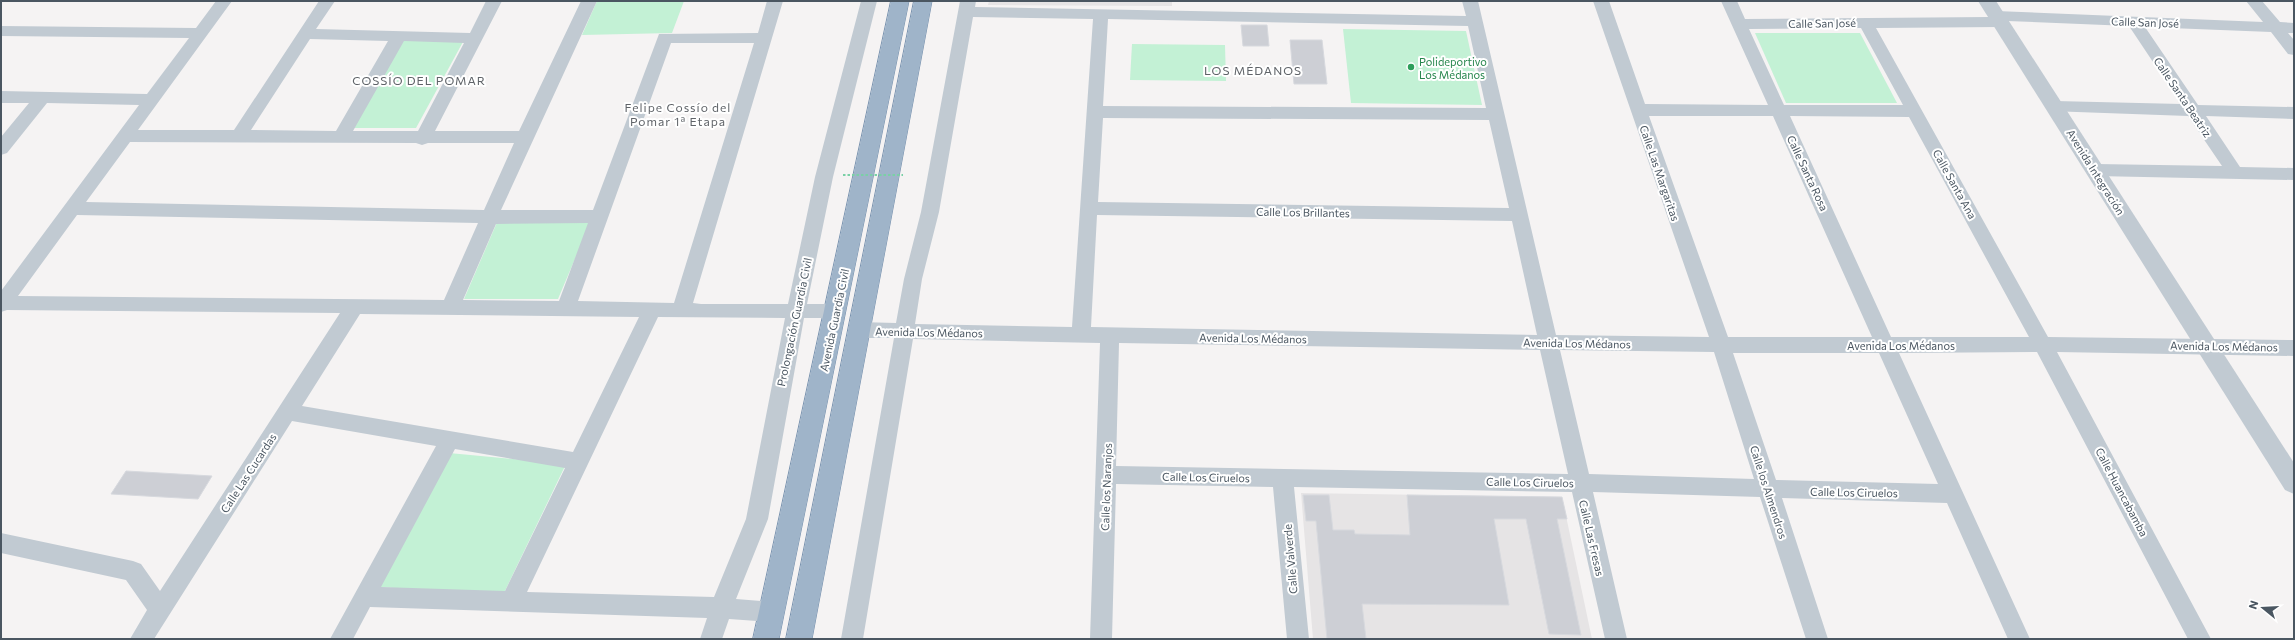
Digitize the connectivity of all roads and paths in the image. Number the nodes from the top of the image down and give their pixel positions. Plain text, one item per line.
1 (224, 1) edge
2 (327, 1) edge
3 (494, 1) edge
4 (589, 1) edge
5 (775, 1) edge
6 (869, 1) edge
7 (900, 1) edge
8 (923, 1) edge
9 (1470, 1) edge
10 (1602, 1) edge
11 (1729, 1) edge
12 (2254, 1) edge
13 (967, 6) edge
14 (1233, 8) edge
15 (1994, 13) edge
16 (1101, 14) junction
17 (1474, 21) junction
18 (2132, 21) junction
19 (1866, 23) junction
20 (1740, 24) junction
21 (2275, 27) junction
22 (2294, 28) edge
23 (1, 31) edge
24 (200, 33) junction
25 (306, 34) junction
26 (399, 36) junction
27 (474, 38) junction
28 (763, 38) junction
29 (2294, 50) edge
30 (1, 97) edge
31 (42, 98) junction
32 (151, 100) junction
33 (2055, 107) junction
34 (1638, 110) junction
35 (2192, 110) junction
36 (1780, 111) junction
37 (1915, 111) junction
38 (1095, 112) junction
39 (2294, 113) edge
40 (1495, 114) junction
41 (126, 136) junction
42 (238, 137) junction
43 (340, 138) junction
44 (525, 138) junction
45 (422, 139) junction
46 (1, 149) edge
47 (2096, 170) junction
48 (2235, 172) junction
49 (2294, 174) edge
50 (843, 175) dead end
51 (903, 175) dead end
52 (72, 208) junction
53 (1089, 208) junction
54 (1518, 215) junction
55 (600, 216) junction
56 (490, 217) junction
57 (2, 303) edge
58 (355, 306) junction
59 (450, 307) junction
60 (566, 308) junction
61 (652, 310) junction
62 (798, 310) junction
63 (681, 311) junction
64 (836, 311) junction
65 (859, 330) junction
66 (904, 331) junction
67 (1081, 335) junction
68 (1110, 335) junction
69 (1546, 343) junction
70 (1721, 344) junction
71 (2204, 344) junction
72 (1887, 345) junction
73 (2043, 345) junction
74 (2294, 348) edge
75 (287, 412) junction
76 (450, 440) junction
77 (579, 462) junction
78 (1106, 475) junction
79 (1283, 478) junction
80 (1579, 483) junction
81 (2294, 483) edge
82 (1768, 490) junction
83 (1954, 494) junction
84 (1, 543) edge
85 (366, 597) junction
86 (511, 602) junction
87 (720, 608) junction
88 (160, 610) junction
89 (772, 612) junction
90 (141, 639) edge
91 (341, 639) edge
92 (711, 639) edge
93 (766, 639) edge
94 (799, 639) edge
95 (852, 639) edge
96 (1101, 639) edge
97 (1298, 639) edge
98 (1616, 639) edge
99 (1817, 639) edge
100 (2019, 639) edge
101 (2200, 639) edge

1 - 24 street
2 - 25 street
3 - 27 street
4 - 44 street
5 - 28 street
6 - 62 street, Prolongación Guardia Civil
7 - 64 highway, Avenida Guardia Civil
8 - 65 highway
9 - 17 street, Calle Las Fresas
10 - 34 street, Calle Las Margaritas
11 - 20 street, Calle Santa Rosa
12 - 21 street
13 - 16 street
13 - 66 street
14 - 16 street
14 - 17 street
15 - 18 street, Calle San José
15 - 19 street, Calle San José
15 - 33 street, Avenida Integración
16 - 38 street
17 - 40 street, Calle Las Fresas
18 - 21 street, Calle San José
18 - 35 street, Calle Santa Beatriz
19 - 20 street, Calle San José
19 - 37 street, Calle Santa Ana
20 - 36 street, Calle Santa Rosa
21 - 22 street, Calle San José
21 - 29 street
23 - 24 street
24 - 32 street
25 - 26 street
25 - 42 street
26 - 27 street
26 - 43 street
27 - 45 street
28 - 55 street
28 - 63 street
30 - 31 street
31 - 32 street
31 - 46 street
32 - 41 street
33 - 35 street
33 - 47 street, Avenida Integración
34 - 36 street
34 - 70 street, Calle Las Margaritas
35 - 39 street
35 - 48 street, Calle Santa Beatriz
36 - 37 street
36 - 72 street, Calle Santa Rosa
37 - 73 street, Calle Santa Ana
38 - 40 street
38 - 53 street
40 - 54 street, Calle Las Fresas
41 - 42 street
41 - 52 street
42 - 43 street
43 - 45 street
44 - 45 street
44 - 56 street
47 - 48 street
47 - 71 street, Avenida Integración
48 - 49 street
50 - 51 path, bridge
52 - 56 street
52 - 57 street
53 - 54 street, Calle Los Brillantes
53 - 67 street
54 - 69 street, Calle Las Fresas
55 - 56 street
55 - 60 street
56 - 59 street
57 - 58 street
58 - 59 street
58 - 75 street, Calle Las Cucardas
59 - 60 street
60 - 61 street
61 - 63 street
61 - 77 street
62 - 63 street
62 - 64 street
62 - 87 street, Prolongación Guardia Civil
64 - 89 highway, Avenida Guardia Civil
65 - 66 street, Avenida Los Médanos
65 - 94 highway
66 - 67 street, Avenida Los Médanos
66 - 95 street
67 - 68 street, Avenida Los Médanos
68 - 69 street, Avenida Los Médanos
68 - 78 street, Calle los Naranjos
69 - 70 street, Avenida Los Médanos
69 - 80 street, Calle Las Fresas
70 - 72 street, Avenida Los Médanos
70 - 82 street, Calle los Almendros
71 - 73 street, Avenida Los Médanos
71 - 74 street, Avenida Los Médanos
71 - 81 street, Avenida Integración
72 - 73 street, Avenida Los Médanos
72 - 83 street, Calle Santa Rosa
73 - 101 street, Calle Huancabamba
75 - 76 street
75 - 88 street, Calle Las Cucardas
76 - 77 street
76 - 85 street
77 - 86 street
78 - 79 street, Calle Los Ciruelos
78 - 96 street, Calle los Naranjos
79 - 80 street, Calle Los Ciruelos
79 - 97 street, Calle Valverde
80 - 82 street, Calle Los Ciruelos
80 - 98 street, Calle Las Fresas
82 - 83 street, Calle Los Ciruelos
82 - 99 street, Calle los Almendros
83 - 100 street, Calle Santa Rosa
84 - 88 street
85 - 86 street
85 - 91 street
86 - 87 street
87 - 89 street
87 - 92 street, Prolongación Guardia Civil
88 - 90 street, Calle Las Cucardas
89 - 93 highway, Avenida Guardia Civil

